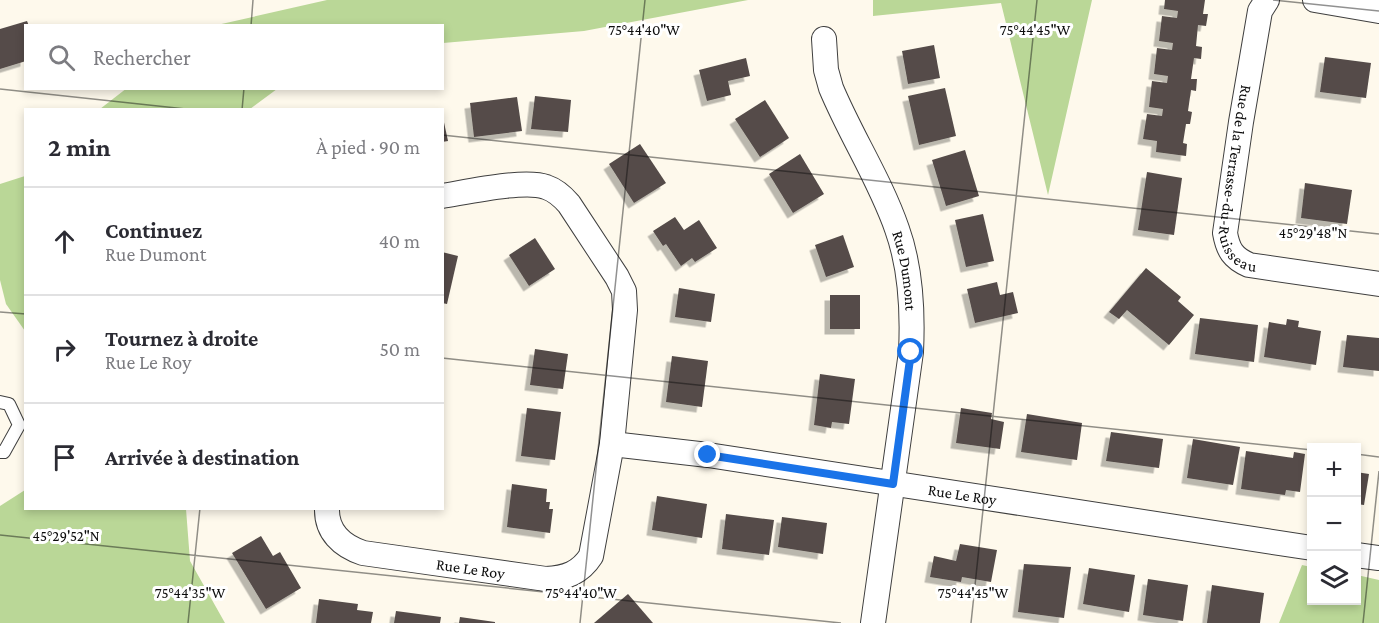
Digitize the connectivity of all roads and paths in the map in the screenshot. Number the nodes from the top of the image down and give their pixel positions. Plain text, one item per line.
1 (1267, 0) edge
2 (1314, 0) edge
3 (1379, 12) edge
4 (824, 39) dead end
5 (444, 196) edge
6 (1379, 284) edge
7 (0, 402) edge
8 (612, 444) junction
9 (0, 452) edge
10 (893, 484) junction
11 (327, 510) edge
12 (1307, 547) edge
13 (1361, 556) edge
14 (1379, 558) edge
15 (873, 623) edge

1 - 6 street, Rue de la Terrasse-du-Ruisseau
2 - 3 street
4 - 10 street, Rue Dumont
5 - 8 street, Rue Le Roy
7 - 9 lane
8 - 10 street, Rue Le Roy
8 - 11 street, Rue Le Roy
10 - 12 street, Rue Le Roy
10 - 15 street, Rue Dumont
13 - 14 street

